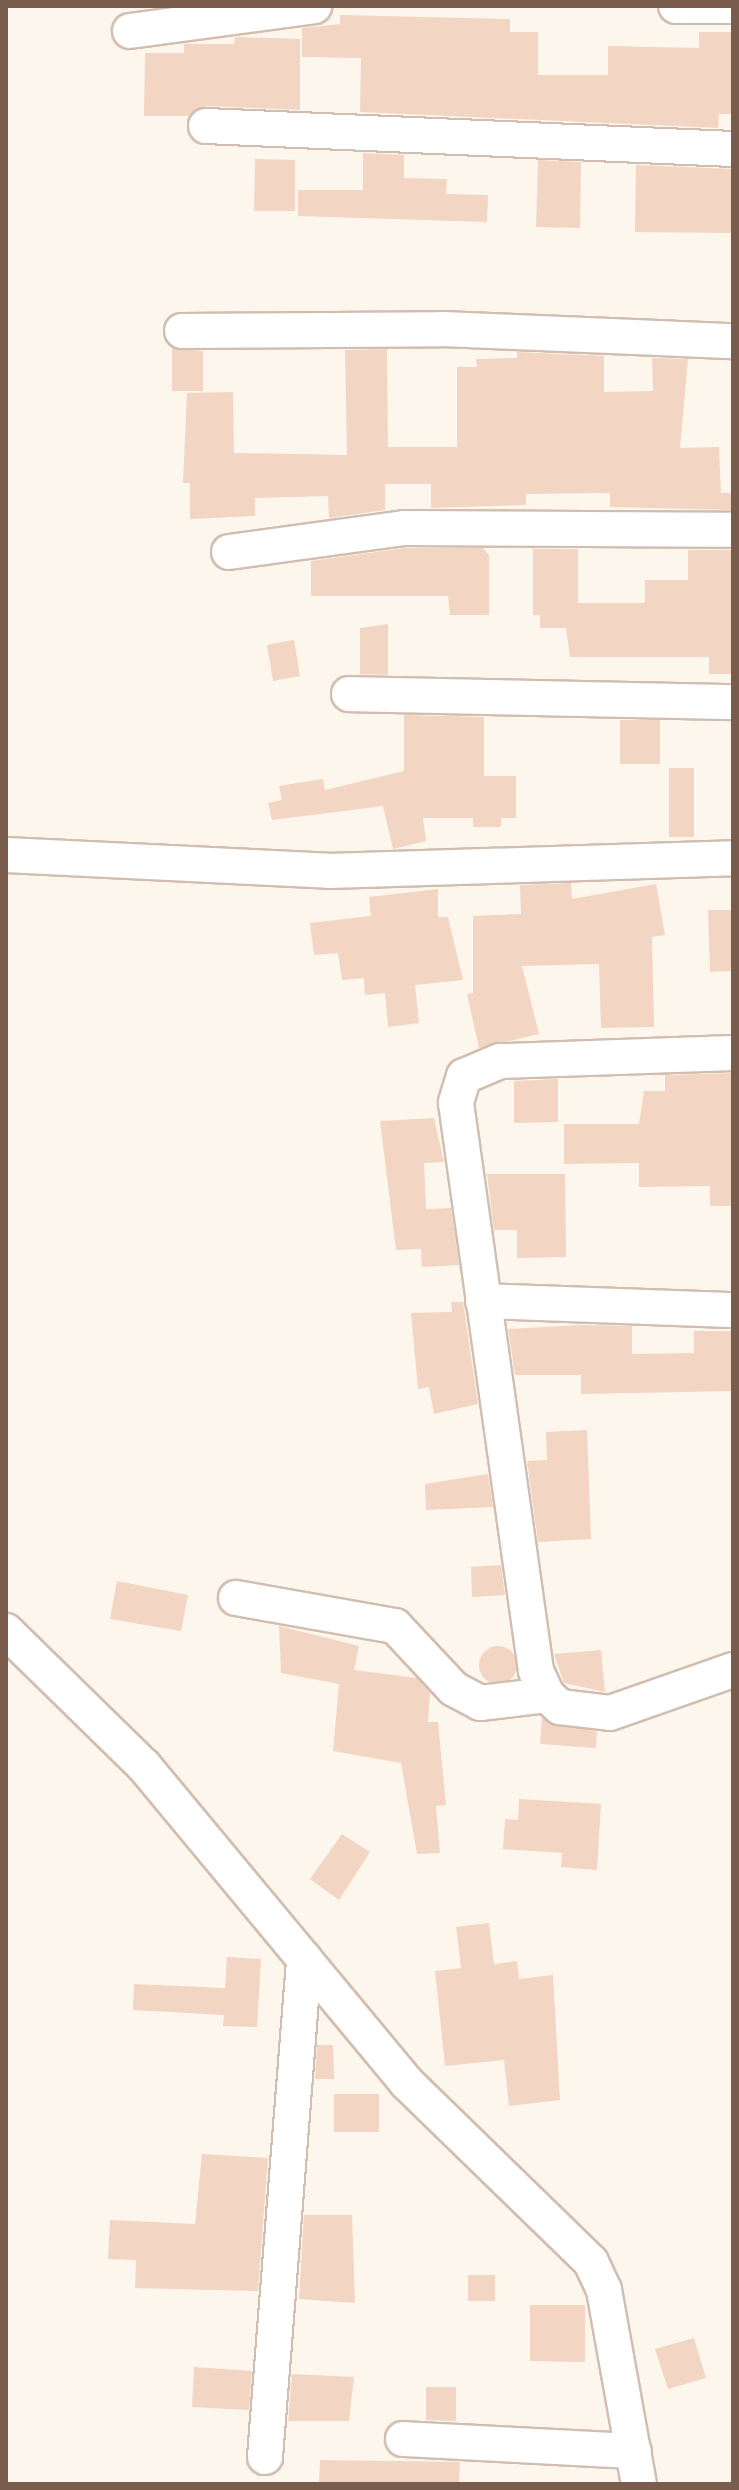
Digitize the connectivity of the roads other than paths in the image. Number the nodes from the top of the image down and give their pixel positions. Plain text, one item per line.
1 (314, 6) edge
2 (676, 6) edge
3 (733, 6) edge
4 (130, 31) dead end
5 (206, 126) dead end
6 (733, 149) edge
7 (182, 331) dead end
8 (733, 341) edge
9 (733, 530) edge
10 (229, 552) dead end
11 (349, 694) dead end
12 (733, 702) edge
13 (6, 855) edge
14 (733, 858) edge
15 (733, 1053) edge
16 (483, 1301) junction
17 (733, 1310) edge
18 (236, 1598) dead end
19 (6, 1631) edge
20 (733, 1670) edge
21 (547, 1695) junction
22 (304, 1959) junction
23 (403, 2439) dead end
24 (265, 2457) dead end
25 (637, 2468) edge

1 - 4 street
2 - 3 street
5 - 6 street
7 - 8 street
9 - 10 street
11 - 12 street
13 - 14 street
15 - 16 street
16 - 17 street
16 - 21 street
18 - 21 street
19 - 22 street
20 - 21 street
22 - 24 street
22 - 25 street
23 - 25 street

